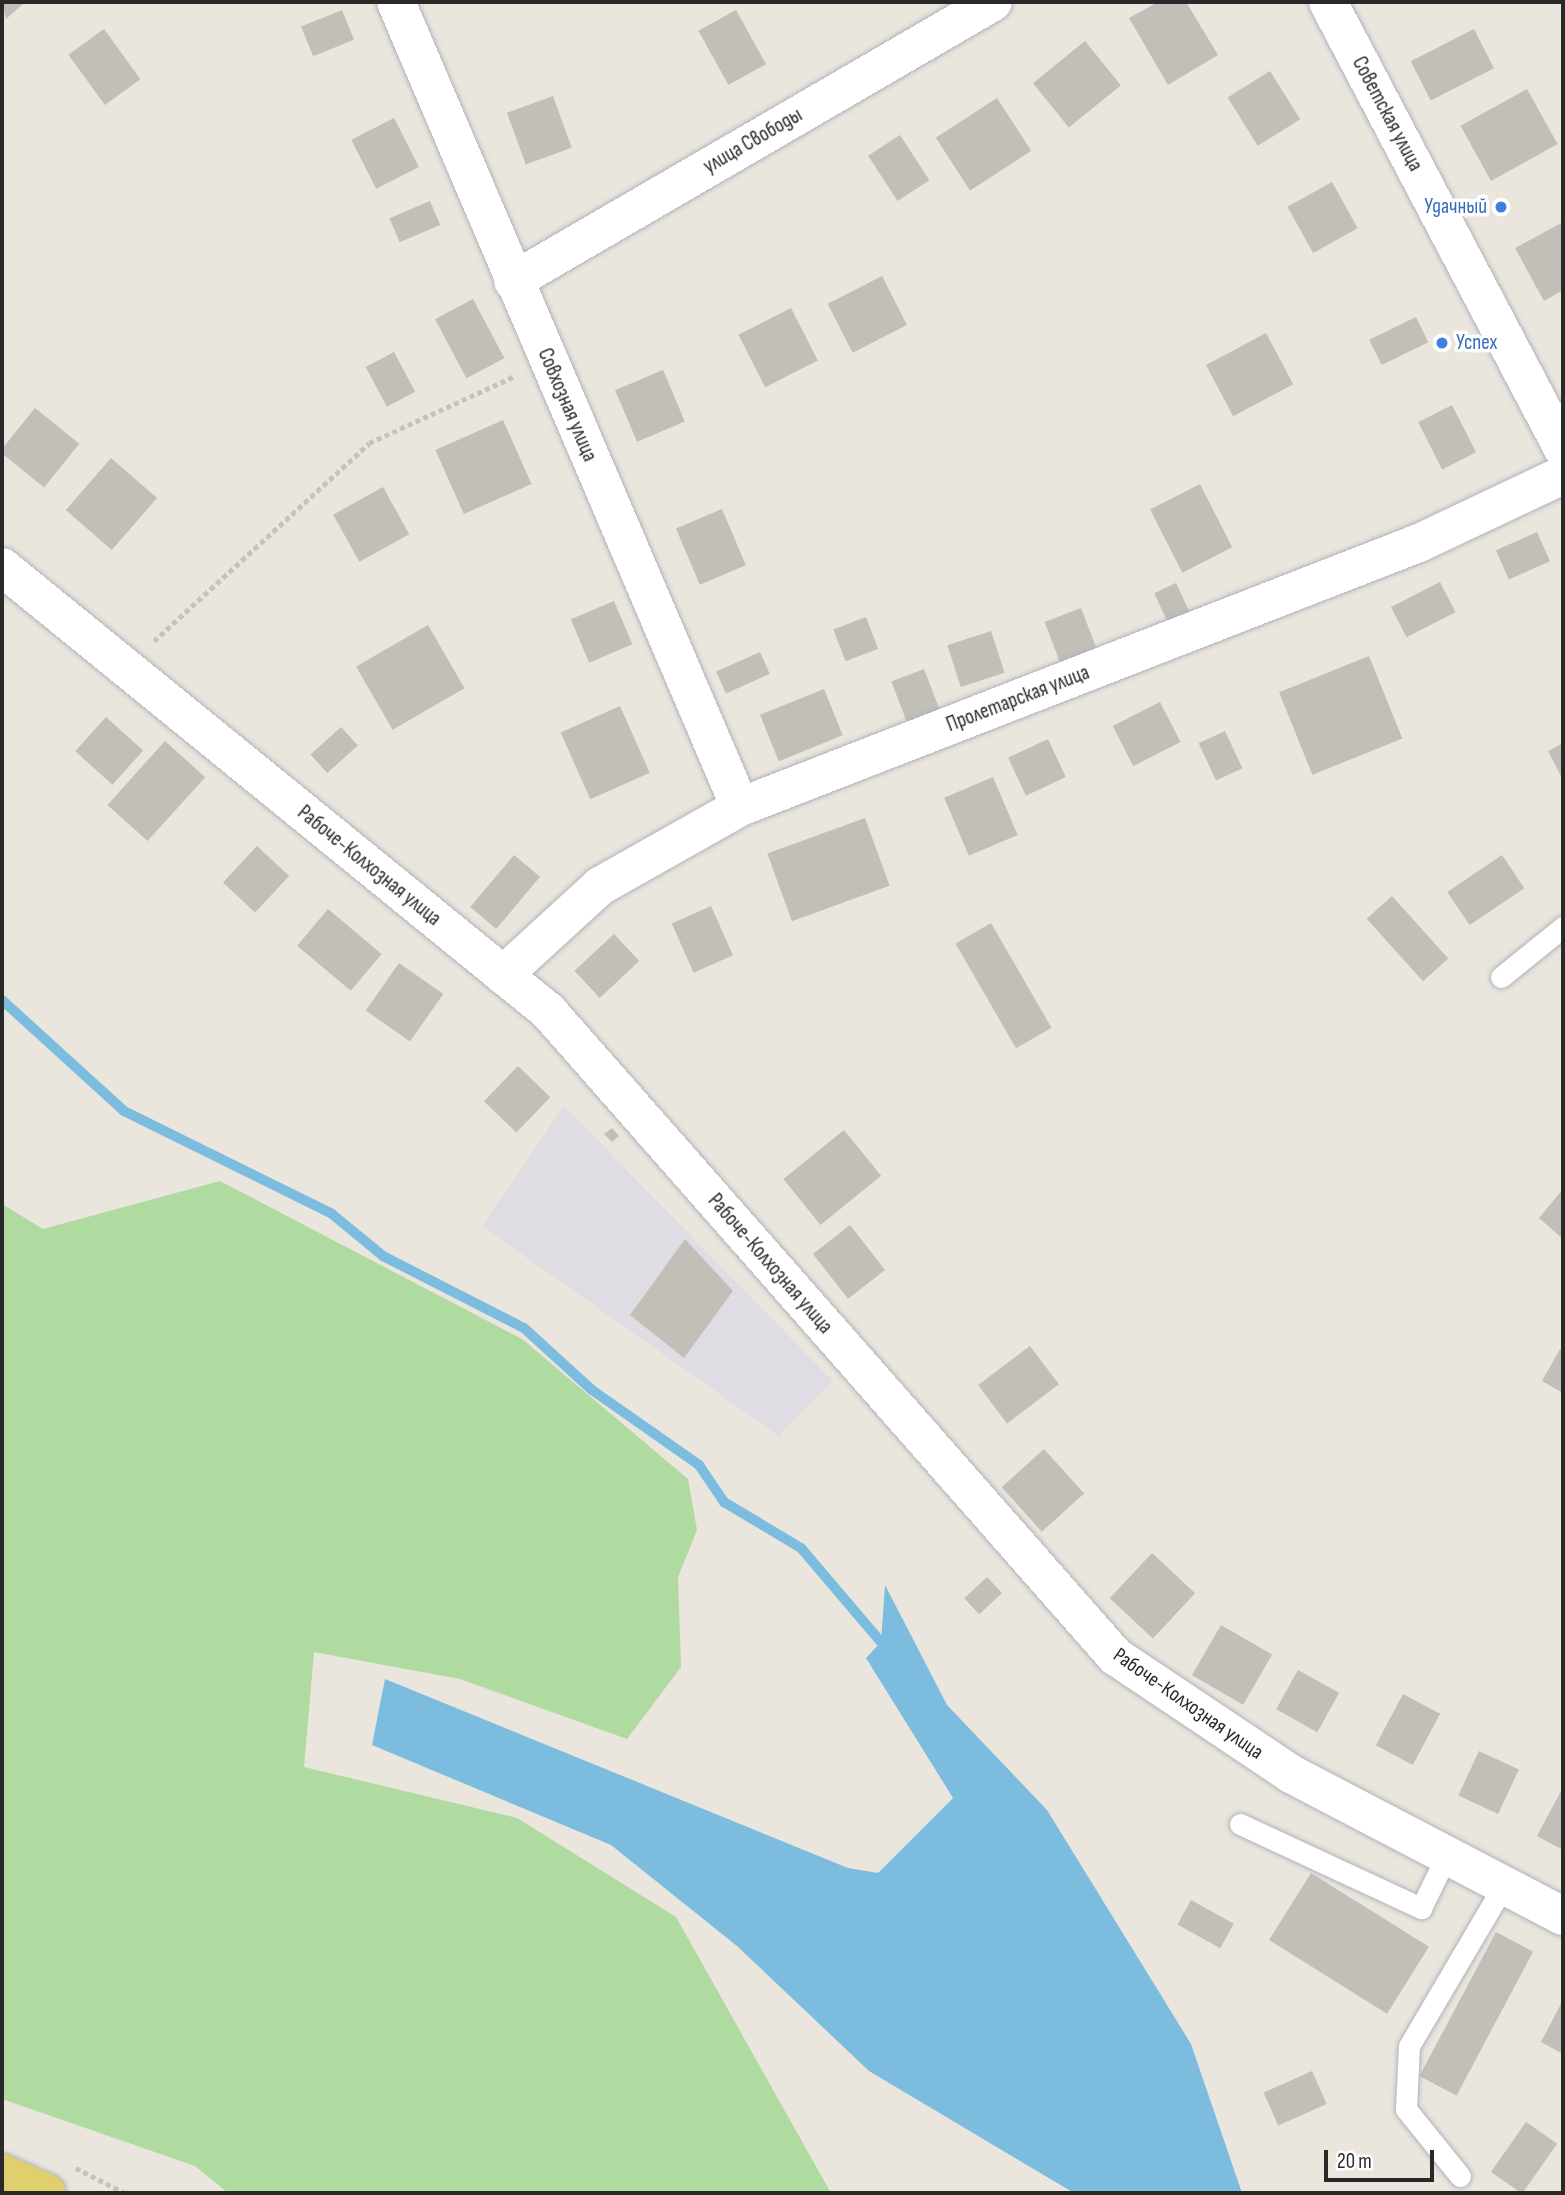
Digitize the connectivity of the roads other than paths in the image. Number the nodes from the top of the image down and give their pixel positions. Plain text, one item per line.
1 (396, 2) edge
2 (993, 2) edge
3 (1328, 2) edge
4 (513, 281) junction
5 (1563, 449) edge
6 (1563, 475) edge
7 (2, 567) edge
8 (740, 807) junction
9 (1563, 927) edge
10 (503, 975) junction
11 (1502, 977) dead end
12 (1240, 1824) dead end
13 (1447, 1855) junction
14 (1504, 1885) junction
15 (1563, 1916) edge
16 (2, 2173) edge
17 (1460, 2176) dead end
18 (47, 2193) edge

1 - 4 street, Совхозная улица
2 - 4 street, улица Свободы
3 - 5 street, Советская улица
4 - 8 street, Совхозная улица
6 - 8 street, Пролетарская улица
7 - 10 street, Рабоче-Колхозная улица
8 - 10 street, Пролетарская улица
9 - 11 lane
10 - 13 street, Рабоче-Колхозная улица
12 - 13 lane
13 - 14 street, Рабоче-Колхозная улица
14 - 15 street, Рабоче-Колхозная улица
14 - 17 lane
16 - 18 main road

